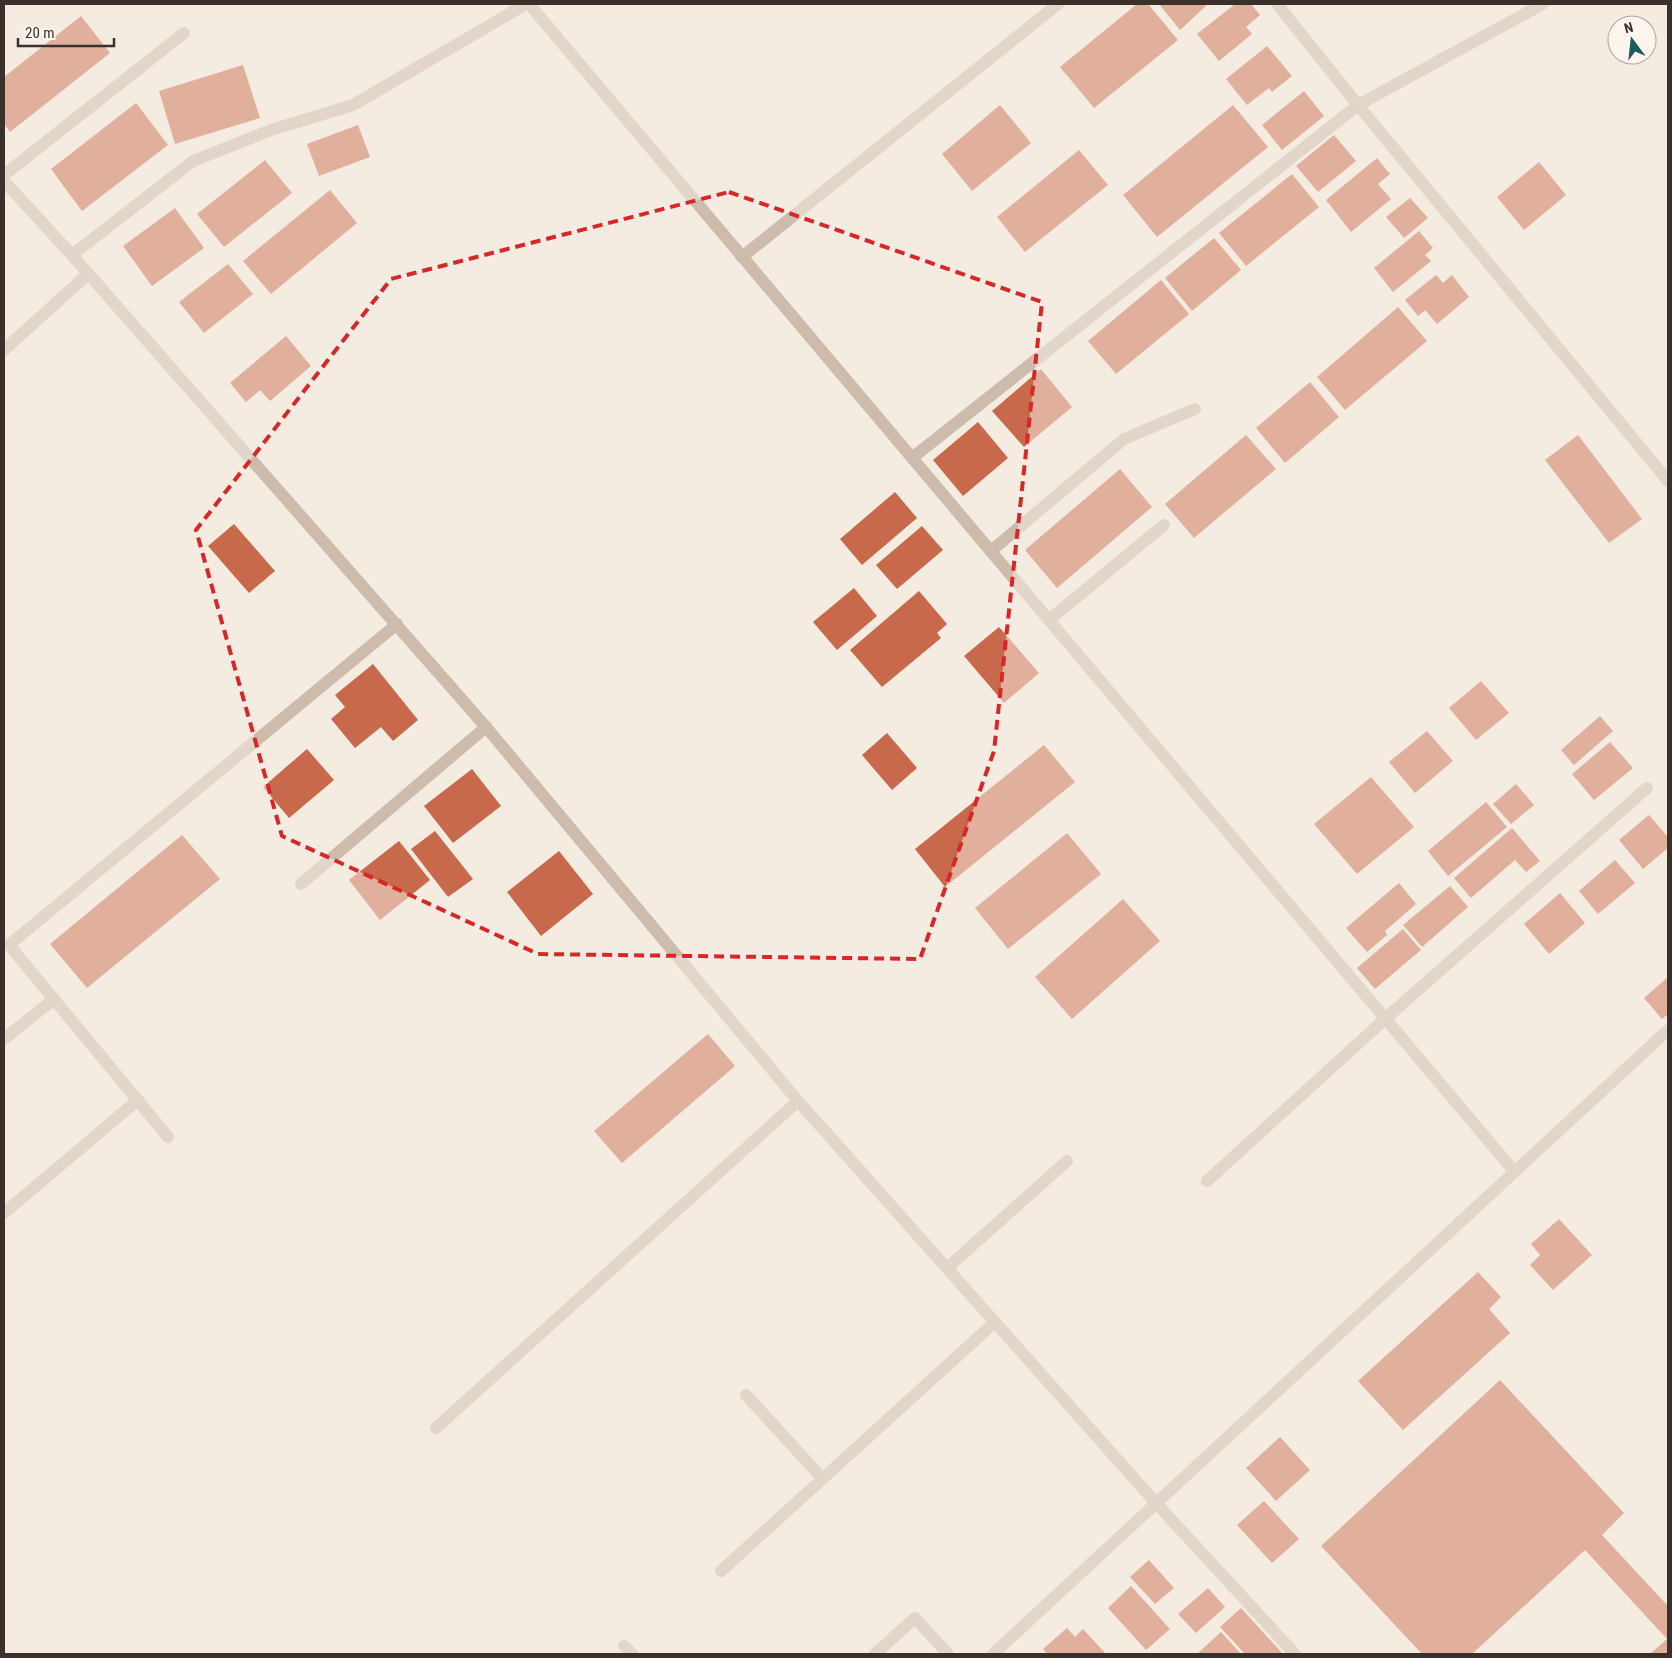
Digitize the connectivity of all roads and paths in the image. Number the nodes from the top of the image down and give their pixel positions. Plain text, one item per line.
1 (527, 4) edge
2 (1058, 4) edge
3 (1277, 4) edge
4 (1544, 4) edge
5 (184, 33) dead end
6 (1358, 105) junction
7 (4, 175) edge
8 (4, 181) edge
9 (72, 255) junction
10 (742, 257) junction
11 (88, 274) junction
12 (4, 350) edge
13 (1195, 409) dead end
14 (912, 458) junction
15 (1668, 481) edge
16 (1164, 525) dead end
17 (991, 551) junction
18 (1049, 620) junction
19 (397, 624) junction
20 (486, 727) junction
21 (1648, 788) dead end
22 (301, 884) dead end
23 (54, 999) junction
24 (1385, 1019) junction
25 (1668, 1030) edge
26 (4, 1039) edge
27 (138, 1100) junction
28 (798, 1101) junction
29 (168, 1137) dead end
30 (1067, 1161) dead end
31 (1514, 1171) junction
32 (1207, 1181) dead end
33 (4, 1213) edge
34 (947, 1268) junction
35 (994, 1322) junction
36 (746, 1395) dead end
37 (436, 1428) dead end
38 (822, 1478) junction
39 (1156, 1503) junction
40 (721, 1571) dead end
41 (875, 1654) edge
42 (948, 1654) edge
43 (993, 1654) edge
44 (1295, 1654) edge

1 - 9 street
1 - 10 street
2 - 10 street
3 - 6 street
4 - 6 street
5 - 7 street
6 - 14 street
6 - 15 street
8 - 9 street
9 - 11 street
10 - 14 street
11 - 12 street
11 - 19 street
13 - 17 street
14 - 17 street
16 - 18 street
17 - 18 street
18 - 24 street
19 - 20 street
19 - 23 street
20 - 22 street
20 - 28 street
21 - 24 street
23 - 26 street
23 - 27 street
24 - 31 street
24 - 32 street
25 - 31 street
27 - 29 street
27 - 33 street
28 - 34 street
28 - 37 street
30 - 34 street
31 - 39 street
34 - 35 street
35 - 38 street
35 - 39 street
36 - 38 street
38 - 40 street
39 - 43 street
39 - 44 street
41 - 42 street

